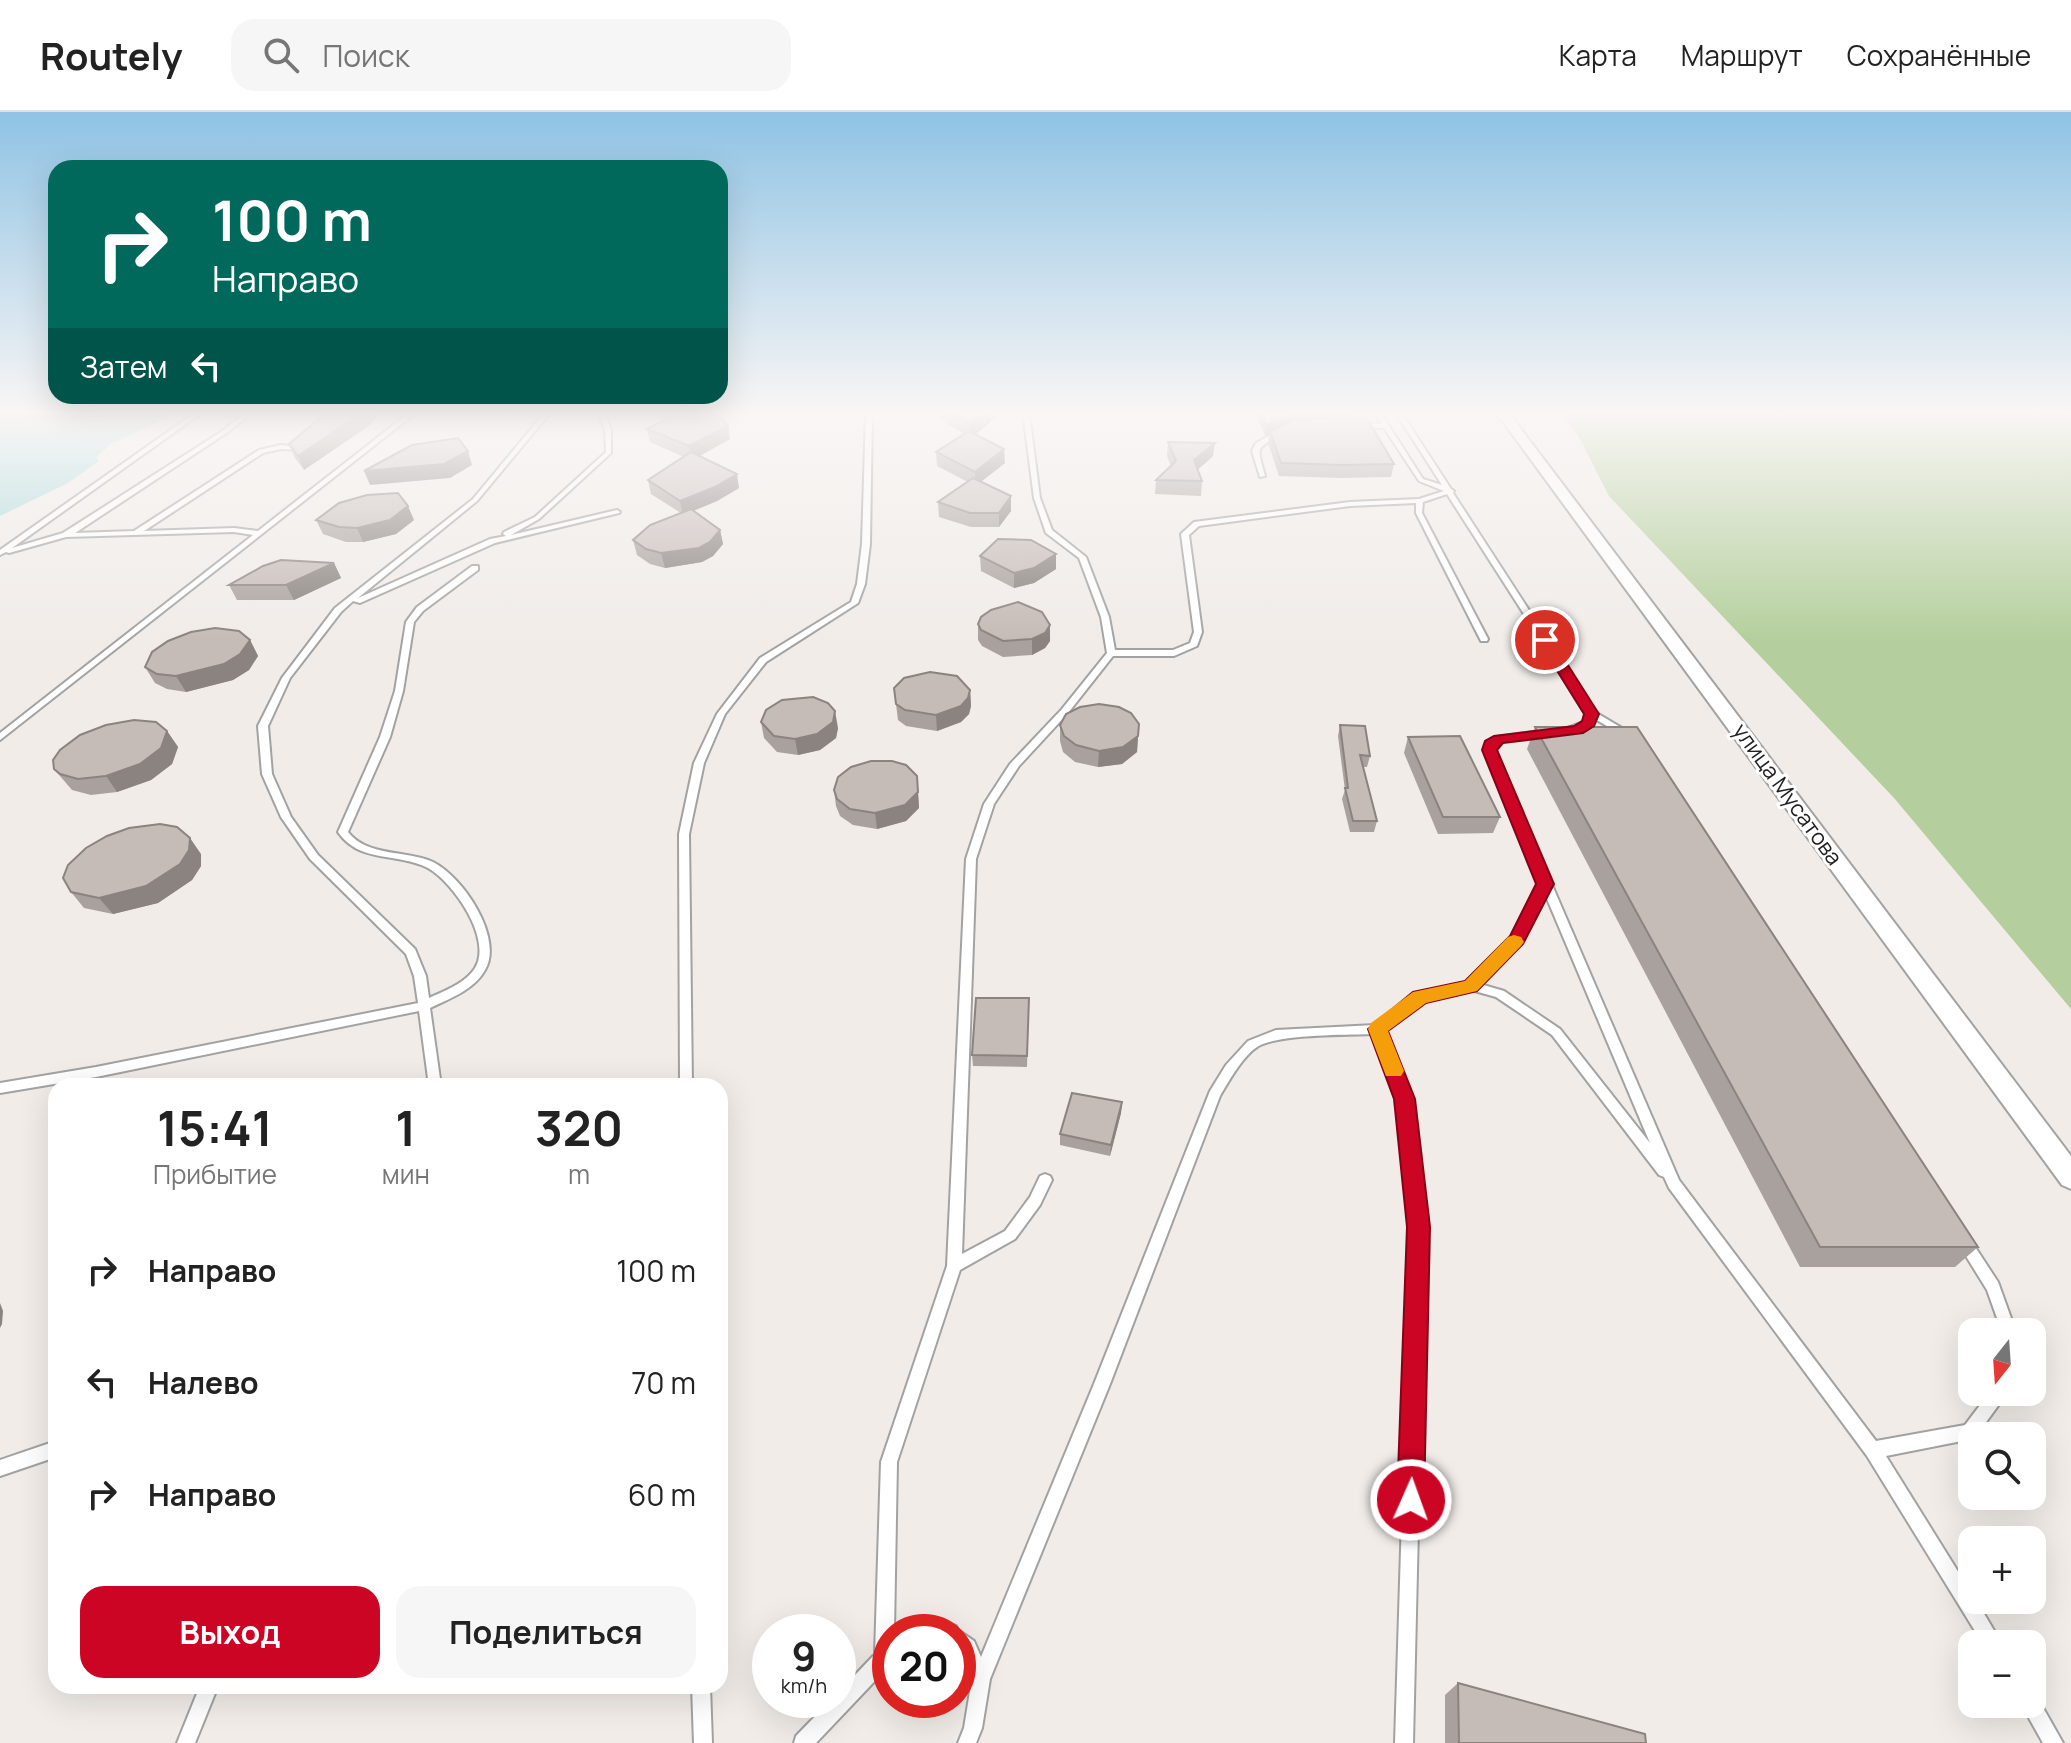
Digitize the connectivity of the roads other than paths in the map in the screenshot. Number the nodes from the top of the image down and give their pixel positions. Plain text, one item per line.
1 (92, 488) edge
2 (138, 488) edge
3 (204, 488) edge
4 (316, 488) edge
5 (485, 488) edge
6 (570, 488) edge
7 (867, 488) edge
8 (1036, 488) edge
9 (1443, 488) edge
10 (1449, 488) edge
11 (1559, 488) edge
12 (1451, 491) junction
13 (1420, 501) junction
14 (617, 512) dead end
15 (137, 532) junction
16 (258, 533) junction
17 (66, 535) junction
18 (493, 541) junction
19 (0, 553) edge
20 (475, 568) dead end
21 (338, 610) junction
22 (1484, 639) dead end
23 (1111, 653) junction
24 (1592, 714) junction
25 (0, 737) edge
26 (1641, 744) edge
27 (1545, 884) junction
28 (1471, 986) junction
29 (424, 1006) junction
30 (1378, 1029) junction
31 (60, 1078) edge
32 (434, 1078) edge
33 (686, 1078) edge
34 (48, 1080) edge
35 (0, 1088) edge
36 (2071, 1177) edge
37 (1045, 1180) dead end
38 (1674, 1184) junction
39 (1959, 1234) edge
40 (954, 1266) junction
41 (2004, 1318) edge
42 (1989, 1406) edge
43 (1873, 1450) junction
44 (48, 1452) edge
45 (0, 1468) edge
46 (887, 1614) edge
47 (1984, 1630) edge
48 (976, 1667) edge
49 (872, 1670) edge
50 (981, 1679) junction
51 (206, 1694) edge
52 (701, 1694) edge
53 (2039, 1718) edge
54 (186, 1743) edge
55 (703, 1743) edge
56 (803, 1743) edge
57 (967, 1743) edge
58 (1404, 1743) edge
59 (2054, 1743) edge

1 - 19 lane
2 - 17 lane
3 - 15 lane
4 - 16 lane
5 - 21 lane
6 - 18 lane
7 - 33 lane
8 - 23 lane
9 - 12 lane
10 - 12 lane
11 - 36 street, улица Мусатова
12 - 13 lane
12 - 24 lane
13 - 22 lane
13 - 23 lane
14 - 18 lane
15 - 16 lane
15 - 17 lane
16 - 25 lane
17 - 19 lane
18 - 21 lane
20 - 29 lane
21 - 29 lane
23 - 40 lane
24 - 26 lane
24 - 27 lane
27 - 28 lane
27 - 38 lane
28 - 30 lane
28 - 38 lane
29 - 31 lane
29 - 32 lane
30 - 50 lane
30 - 58 lane
34 - 35 lane
37 - 40 lane
38 - 43 lane
39 - 41 lane
40 - 46 lane
42 - 43 lane
43 - 47 lane
44 - 45 lane
48 - 50 lane
49 - 56 lane
50 - 57 lane
51 - 54 lane
52 - 55 lane
53 - 59 lane

